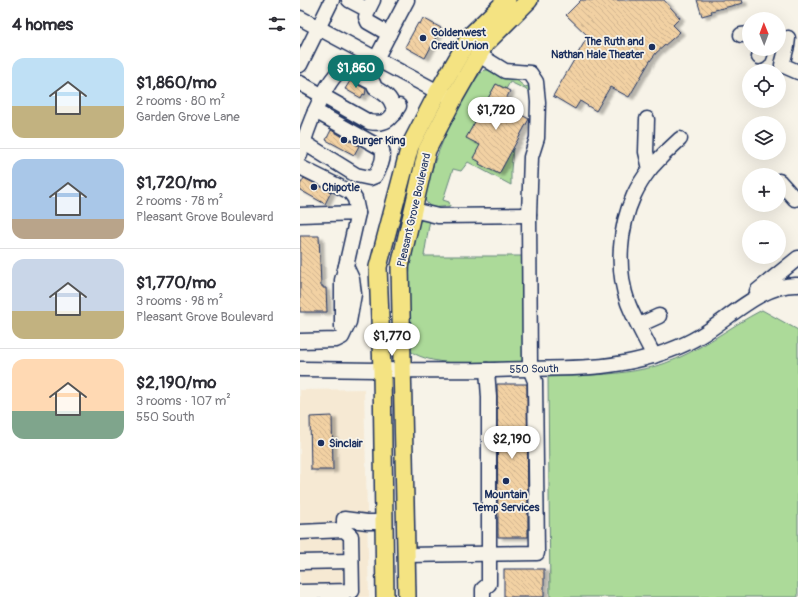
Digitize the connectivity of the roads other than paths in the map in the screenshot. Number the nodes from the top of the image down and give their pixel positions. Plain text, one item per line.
1 (332, 0) edge
2 (407, 0) edge
3 (507, 0) edge
4 (529, 0) edge
5 (354, 1) edge
6 (370, 5) edge
7 (300, 18) edge
8 (318, 28) junction
9 (389, 34) junction
10 (788, 38) edge
11 (479, 55) junction
12 (376, 59) junction
13 (300, 64) edge
14 (798, 72) edge
15 (300, 83) edge
16 (324, 95) junction
17 (446, 95) junction
18 (315, 111) junction
19 (647, 119) dead end
20 (680, 139) dead end
21 (302, 149) edge
22 (300, 167) edge
23 (650, 169) junction
24 (786, 188) edge
25 (796, 199) dead end
26 (413, 210) junction
27 (358, 213) junction
28 (300, 215) edge
29 (529, 215) junction
30 (798, 258) edge
31 (798, 286) edge
32 (751, 300) junction
33 (659, 316) dead end
34 (639, 325) junction
35 (300, 341) edge
36 (654, 356) junction
37 (300, 369) edge
38 (530, 369) junction
39 (382, 370) junction
40 (402, 370) junction
41 (486, 370) junction
42 (384, 522) junction
43 (344, 530) junction
44 (300, 532) edge
45 (489, 554) junction
46 (406, 555) junction
47 (351, 561) junction
48 (300, 562) edge
49 (300, 592) edge
50 (354, 594) edge
51 (385, 597) edge
52 (407, 597) edge
53 (483, 597) edge

1 - 8 street
2 - 9 street
3 - 17 main road, Pleasant Grove Boulevard
4 - 11 main road, Pleasant Grove Boulevard
5 - 6 street
6 - 9 street
7 - 8 street
8 - 12 street
8 - 13 street
9 - 12 street
10 - 14 street
11 - 17 main road, Pleasant Grove Boulevard
11 - 29 street
12 - 17 street
15 - 16 street
16 - 16 street
16 - 18 street
17 - 26 main road, Pleasant Grove Boulevard
17 - 39 main road, Pleasant Grove Boulevard
18 - 21 street
18 - 21 street
19 - 23 street
20 - 23 street
22 - 27 street
23 - 34 street
24 - 25 street
26 - 29 street
26 - 40 main road, Pleasant Grove Boulevard
27 - 28 street
27 - 35 street
29 - 38 street
30 - 32 street
31 - 32 street
32 - 36 street, 550 South
33 - 34 street
34 - 36 street
36 - 38 street, 550 South
37 - 39 street, 550 South
38 - 41 street, 550 South
38 - 45 street
39 - 40 street, 550 South
39 - 42 main road, Pleasant Grove Boulevard
40 - 41 street, 550 South
40 - 46 main road, Pleasant Grove Boulevard
41 - 45 street
42 - 43 street
42 - 51 main road, Pleasant Grove Boulevard
43 - 44 street
43 - 47 street
45 - 46 street
45 - 53 street
46 - 52 main road, Pleasant Grove Boulevard
47 - 48 street
47 - 50 street
49 - 50 street

